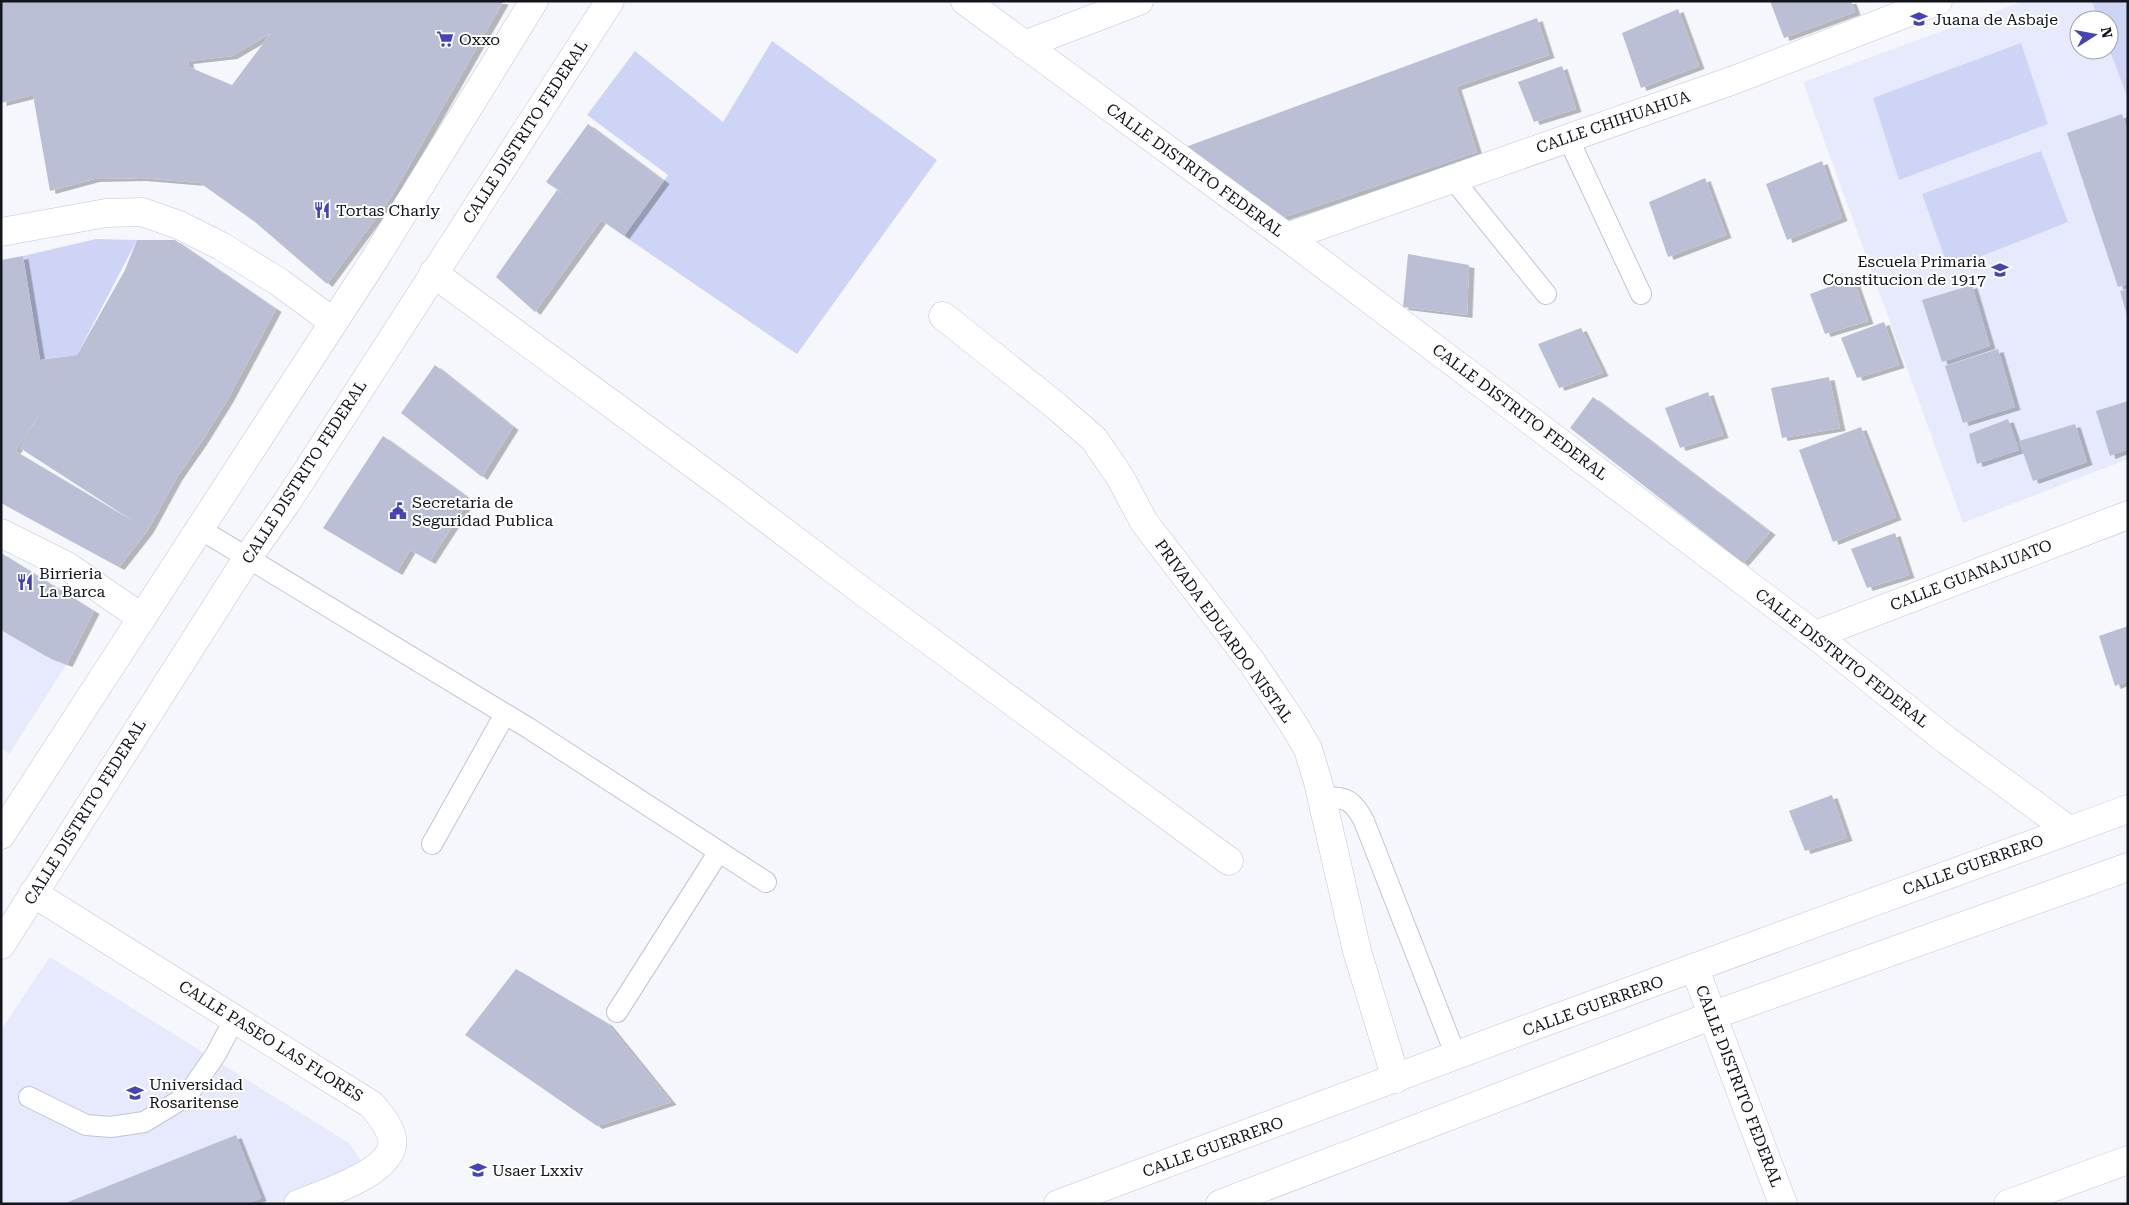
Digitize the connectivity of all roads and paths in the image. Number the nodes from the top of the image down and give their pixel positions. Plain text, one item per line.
1 (534, 1) edge
2 (610, 1) edge
3 (965, 1) edge
4 (1139, 1) edge
5 (1938, 1) edge
6 (1024, 45) junction
7 (1568, 138) junction
8 (1453, 179) junction
9 (1, 232) edge
10 (1287, 237) junction
11 (433, 274) junction
12 (1546, 294) dead end
13 (1641, 294) dead end
14 (942, 316) dead end
15 (332, 321) junction
16 (2128, 515) edge
17 (200, 529) junction
18 (1, 533) edge
19 (248, 557) junction
20 (142, 618) junction
21 (1815, 635) junction
22 (505, 714) junction
23 (1321, 796) junction
24 (2128, 809) edge
25 (2070, 830) junction
26 (1, 836) edge
27 (432, 844) dead end
28 (718, 853) junction
29 (1229, 861) dead end
30 (2128, 867) edge
31 (766, 882) dead end
32 (33, 894) junction
33 (1, 945) edge
34 (1695, 969) junction
35 (617, 1012) dead end
36 (1711, 1016) junction
37 (235, 1018) junction
38 (1456, 1056) junction
39 (1396, 1079) junction
40 (29, 1097) dead end
41 (2128, 1160) edge
42 (298, 1204) edge
43 (1058, 1204) edge
44 (1220, 1204) edge
45 (1783, 1204) edge
46 (2008, 1204) edge

1 - 15 street
2 - 11 street, CALLE DISTRITO FEDERAL
3 - 6 street, CALLE DISTRITO FEDERAL
4 - 6 street
5 - 7 street, CALLE CHIHUAHUA
6 - 10 street, CALLE DISTRITO FEDERAL
7 - 8 street, CALLE CHIHUAHUA
7 - 13 lane
8 - 10 street, CALLE CHIHUAHUA
8 - 12 lane
9 - 15 street
10 - 21 street, CALLE DISTRITO FEDERAL
11 - 19 street, CALLE DISTRITO FEDERAL
11 - 29 street
14 - 23 street, PRIVADA EDUARDO NISTAL
15 - 17 street
16 - 21 street, CALLE GUANAJUATO
17 - 19 lane
17 - 20 street
18 - 20 street
19 - 22 lane
19 - 32 street, CALLE DISTRITO FEDERAL
20 - 26 street
21 - 25 street, CALLE DISTRITO FEDERAL
22 - 27 lane
22 - 28 lane
23 - 38 lane
23 - 39 street, PRIVADA EDUARDO NISTAL
24 - 25 street, CALLE GUERRERO
25 - 34 street, CALLE GUERRERO
28 - 31 lane
28 - 35 lane
30 - 36 street
32 - 33 street, CALLE DISTRITO FEDERAL
32 - 37 street, CALLE PASEO LAS FLORES
34 - 36 street, CALLE DISTRITO FEDERAL
34 - 38 street, CALLE GUERRERO
36 - 44 street
36 - 45 street, CALLE DISTRITO FEDERAL
37 - 40 lane
37 - 42 street, CALLE PASEO LAS FLORES
38 - 39 street, CALLE GUERRERO
39 - 43 street, CALLE GUERRERO
41 - 46 street

